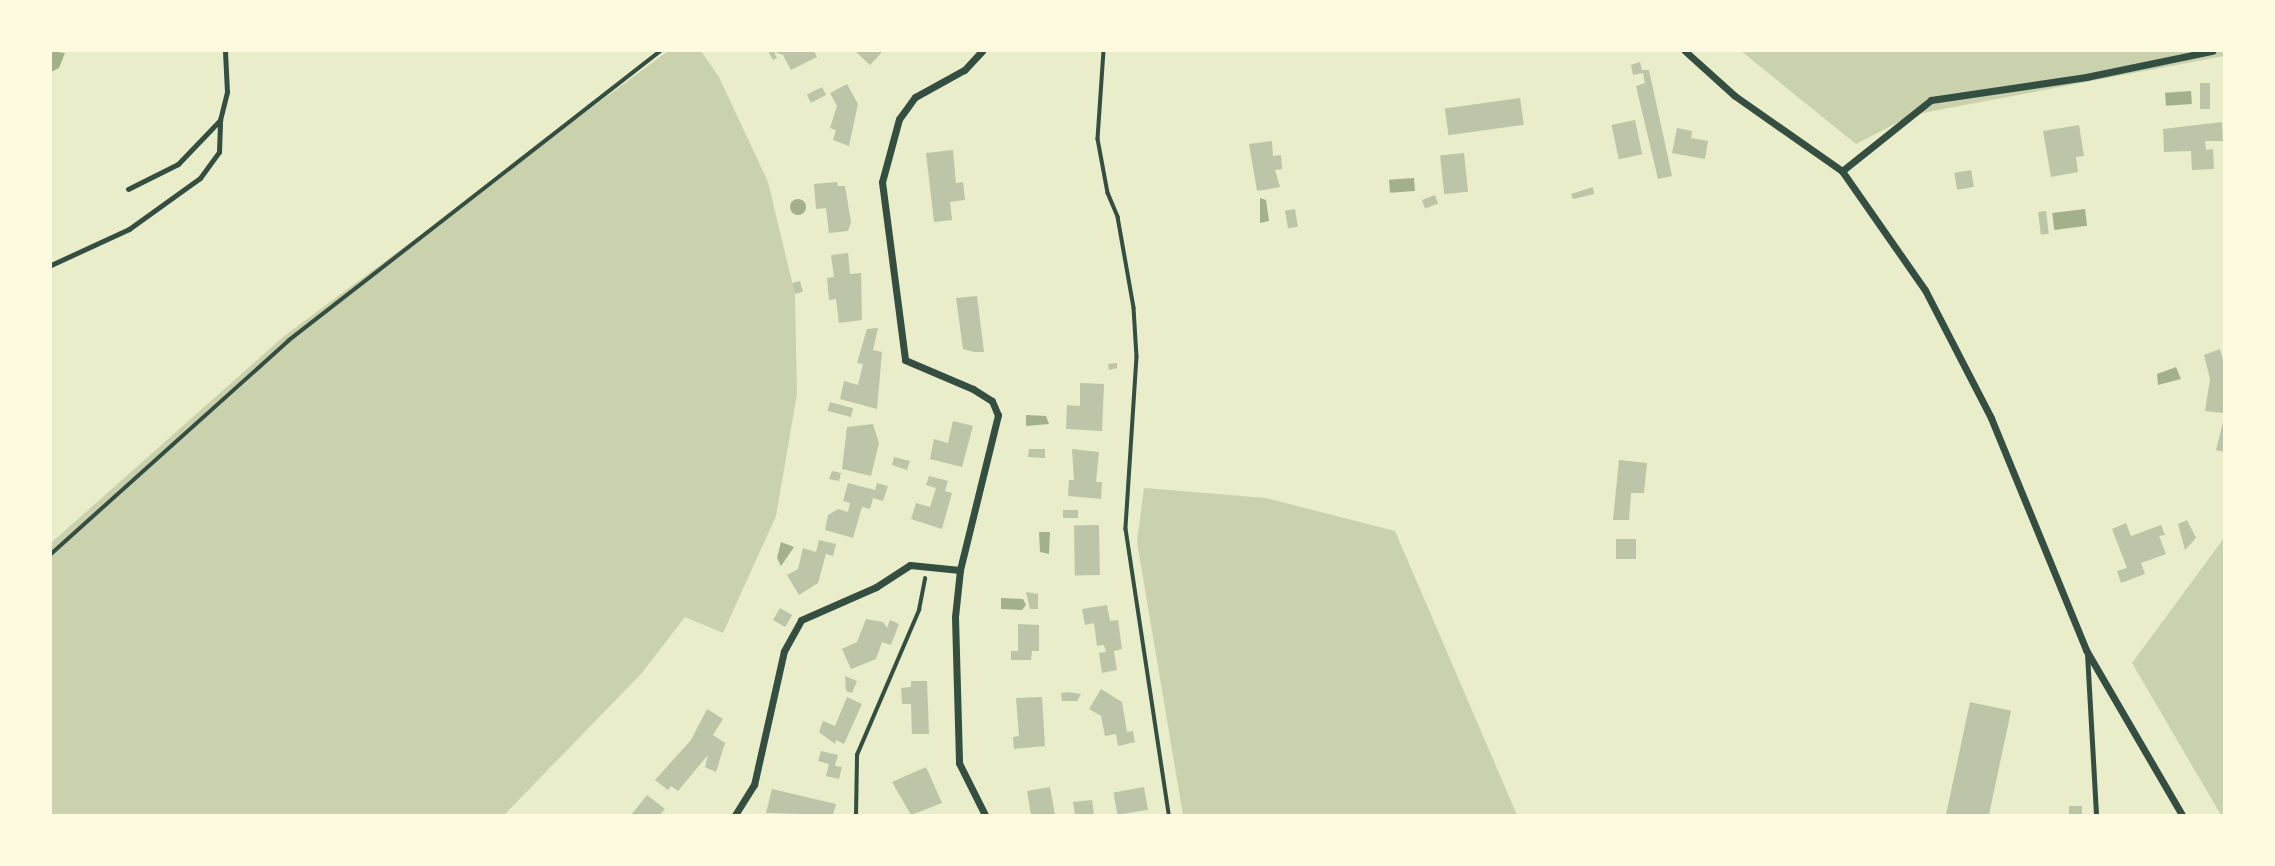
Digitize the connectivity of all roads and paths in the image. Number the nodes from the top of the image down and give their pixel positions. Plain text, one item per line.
1 (225, 51) edge
2 (661, 51) edge
3 (982, 51) edge
4 (1104, 51) edge
5 (1685, 51) edge
6 (2212, 51) edge
7 (220, 120) junction
8 (1842, 171) junction
9 (128, 189) dead end
10 (51, 265) edge
11 (51, 554) edge
12 (929, 563) junction
13 (960, 570) junction
14 (2086, 650) junction
15 (735, 815) edge
16 (856, 815) edge
17 (985, 815) edge
18 (1169, 815) edge
19 (2096, 815) edge
20 (2182, 815) edge

1 - 7 lane
2 - 11 path
3 - 13 street
4 - 18 path
5 - 8 street
6 - 8 street
7 - 9 lane
7 - 10 lane
8 - 14 street
12 - 13 street
12 - 15 street
12 - 16 path
13 - 17 street
14 - 19 lane
14 - 20 street

